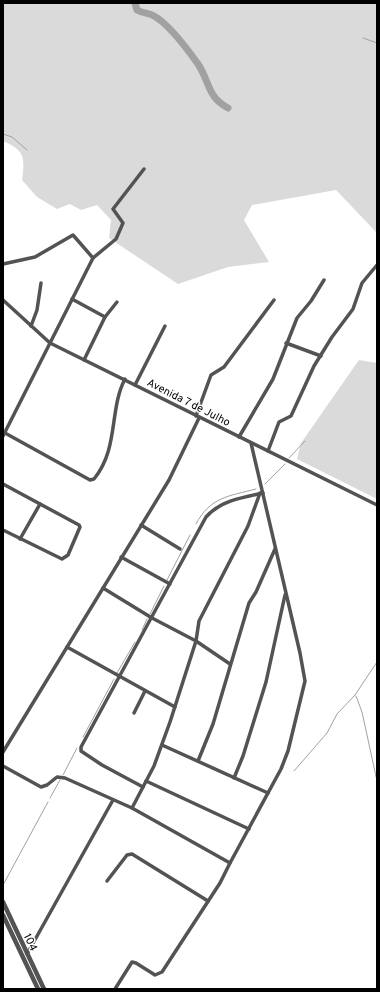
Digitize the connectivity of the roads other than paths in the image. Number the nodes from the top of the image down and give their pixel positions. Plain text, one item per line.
1 (144, 168) dead end
2 (93, 258) junction
3 (3, 264) edge
4 (377, 265) edge
5 (324, 280) dead end
6 (41, 283) dead end
7 (72, 299) junction
8 (3, 300) edge
9 (274, 300) dead end
10 (117, 302) dead end
11 (105, 318) junction
12 (31, 326) junction
13 (165, 326) dead end
14 (50, 343) junction
15 (286, 343) junction
16 (321, 356) junction
17 (84, 360) junction
18 (125, 380) junction
19 (135, 385) junction
20 (198, 417) junction
21 (4, 434) edge
22 (239, 437) junction
23 (251, 443) junction
24 (268, 451) junction
25 (3, 484) edge
26 (261, 493) junction
27 (40, 504) junction
28 (377, 505) edge
29 (141, 525) junction
30 (3, 530) edge
31 (20, 539) junction
32 (180, 549) dead end
33 (275, 549) junction
34 (121, 557) junction
35 (170, 584) junction
36 (103, 588) junction
37 (286, 592) junction
38 (152, 618) junction
39 (196, 641) junction
40 (67, 647) junction
41 (230, 664) junction
42 (118, 677) junction
43 (145, 691) junction
44 (175, 707) junction
45 (134, 713) dead end
46 (162, 744) junction
47 (3, 752) edge
48 (198, 761) junction
49 (3, 766) edge
50 (234, 778) junction
51 (146, 780) junction
52 (143, 787) junction
53 (268, 794) junction
54 (113, 800) junction
55 (132, 808) junction
56 (248, 829) junction
57 (230, 863) junction
58 (107, 881) dead end
59 (208, 901) junction
60 (3, 902) edge
61 (3, 915) edge
62 (27, 954) junction
63 (38, 989) edge
64 (44, 989) edge
65 (116, 989) edge

1 - 2 street
2 - 3 street
2 - 7 street
4 - 16 street
5 - 15 street
6 - 12 street
7 - 11 street
7 - 14 street
8 - 12 street, Avenida 7 de Julho
9 - 20 street
10 - 11 street
11 - 17 street
12 - 14 street, Avenida 7 de Julho
13 - 19 street
14 - 17 street, Avenida 7 de Julho
14 - 21 street
15 - 16 street
15 - 22 street
16 - 24 street
17 - 18 street, Avenida 7 de Julho
18 - 19 street, Avenida 7 de Julho
18 - 21 street
19 - 20 street, Avenida 7 de Julho
20 - 22 street, Avenida 7 de Julho
20 - 29 street
22 - 23 street, Avenida 7 de Julho
23 - 24 street, Avenida 7 de Julho
23 - 26 street
24 - 28 street, Avenida 7 de Julho
25 - 27 street
26 - 33 street
26 - 35 street
26 - 39 street
27 - 31 street
27 - 31 street
29 - 32 street
29 - 34 street
30 - 31 street
33 - 37 street
33 - 41 street
34 - 35 street
34 - 36 street
35 - 38 street
36 - 38 street
36 - 40 street
37 - 50 street
37 - 53 street
38 - 39 street
38 - 42 street
39 - 41 street
39 - 44 street
40 - 42 street
40 - 47 street
41 - 48 street
42 - 43 street
42 - 52 street
43 - 44 street
43 - 45 street
44 - 46 street
46 - 48 street
46 - 51 street
48 - 50 street
49 - 54 street
50 - 53 street
51 - 52 street
51 - 56 street
52 - 55 street
53 - 56 street
54 - 55 street
54 - 62 street
55 - 57 street
56 - 57 street
57 - 59 street
58 - 59 street
59 - 65 street
60 - 62 street, 104
61 - 63 street
62 - 64 street, 104

